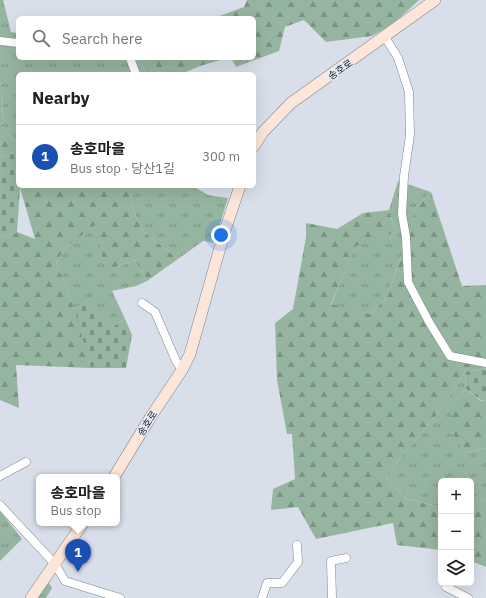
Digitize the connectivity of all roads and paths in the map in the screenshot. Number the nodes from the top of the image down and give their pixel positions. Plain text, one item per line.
1 (434, 1) edge
2 (385, 37) junction
3 (0, 40) edge
4 (16, 43) edge
5 (131, 60) edge
6 (135, 72) edge
7 (256, 143) edge
8 (239, 188) edge
9 (142, 303) dead end
10 (486, 363) edge
11 (182, 370) junction
12 (26, 462) dead end
13 (116, 474) edge
14 (0, 476) edge
15 (0, 506) edge
16 (81, 526) edge
17 (297, 545) dead end
18 (346, 558) dead end
19 (55, 564) junction
20 (446, 587) dead end
21 (31, 598) edge
22 (120, 598) edge
23 (262, 598) edge
24 (332, 598) edge
25 (468, 598) edge

1 - 2 main road, 송호로
2 - 7 main road, 송호로
2 - 10 street
3 - 4 street
5 - 6 street
8 - 11 main road, 송호로
9 - 11 street
11 - 13 main road, 송호로
12 - 14 street
15 - 19 street
16 - 19 main road
17 - 23 street
18 - 24 street
19 - 21 main road
19 - 22 street
20 - 25 street

